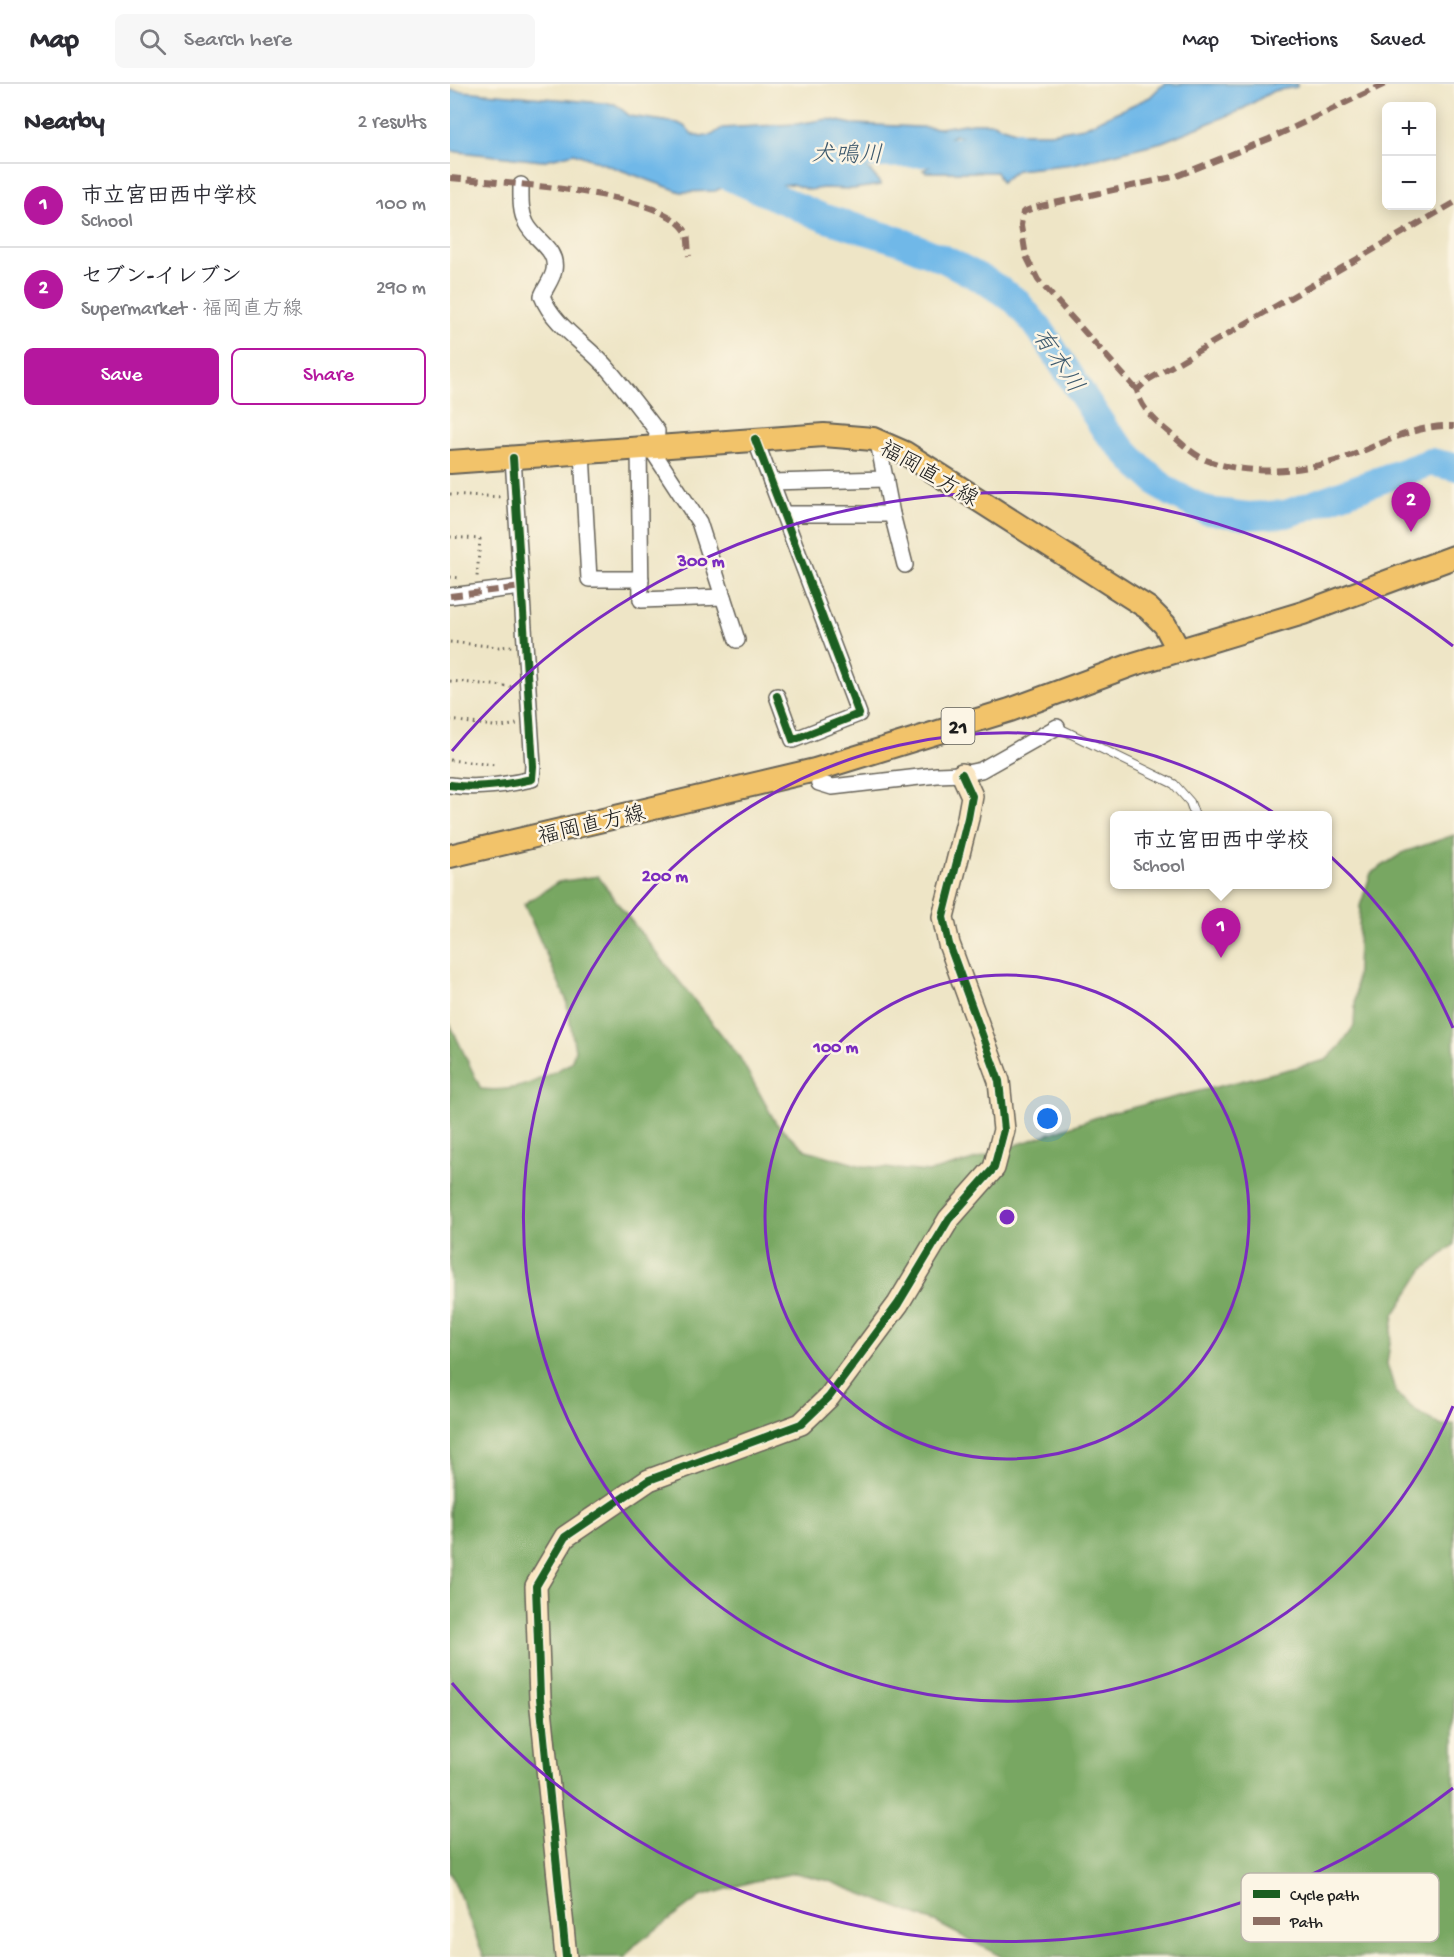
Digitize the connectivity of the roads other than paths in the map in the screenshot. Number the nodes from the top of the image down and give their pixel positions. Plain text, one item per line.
1 (521, 185) dead end
2 (755, 439) junction
3 (878, 442) junction
4 (648, 447) junction
5 (582, 453) junction
6 (513, 458) junction
7 (450, 462) edge
8 (886, 480) junction
9 (771, 482) junction
10 (783, 514) junction
11 (892, 514) junction
12 (1454, 557) edge
13 (905, 565) dead end
14 (641, 579) junction
15 (521, 587) junction
16 (450, 596) edge
17 (723, 597) junction
18 (737, 640) dead end
19 (1179, 651) junction
20 (777, 696) dead end
21 (1057, 727) joint
22 (815, 770) junction
23 (962, 774) junction
24 (450, 785) edge
25 (1193, 811) edge
26 (450, 856) edge
27 (566, 1957) edge

1 - 4 street
2 - 3 main road, 福岡直方線
2 - 4 main road, 福岡直方線
2 - 9 street
3 - 8 street
3 - 19 main road, 福岡直方線
4 - 5 main road, 福岡直方線
4 - 14 street
4 - 17 street
5 - 6 main road, 福岡直方線
5 - 14 street
6 - 7 main road, 福岡直方線
6 - 15 street
8 - 9 street
8 - 11 street
9 - 10 street
10 - 11 street
10 - 20 street
11 - 13 street
12 - 19 main road, 福岡直方線 / 21
14 - 17 street
15 - 16 street
15 - 24 street
17 - 18 street
19 - 22 main road, 福岡直方線 / 21
21 - 23 street
21 - 25 lane
22 - 23 street
22 - 26 main road, 福岡直方線 / 21
23 - 27 street

